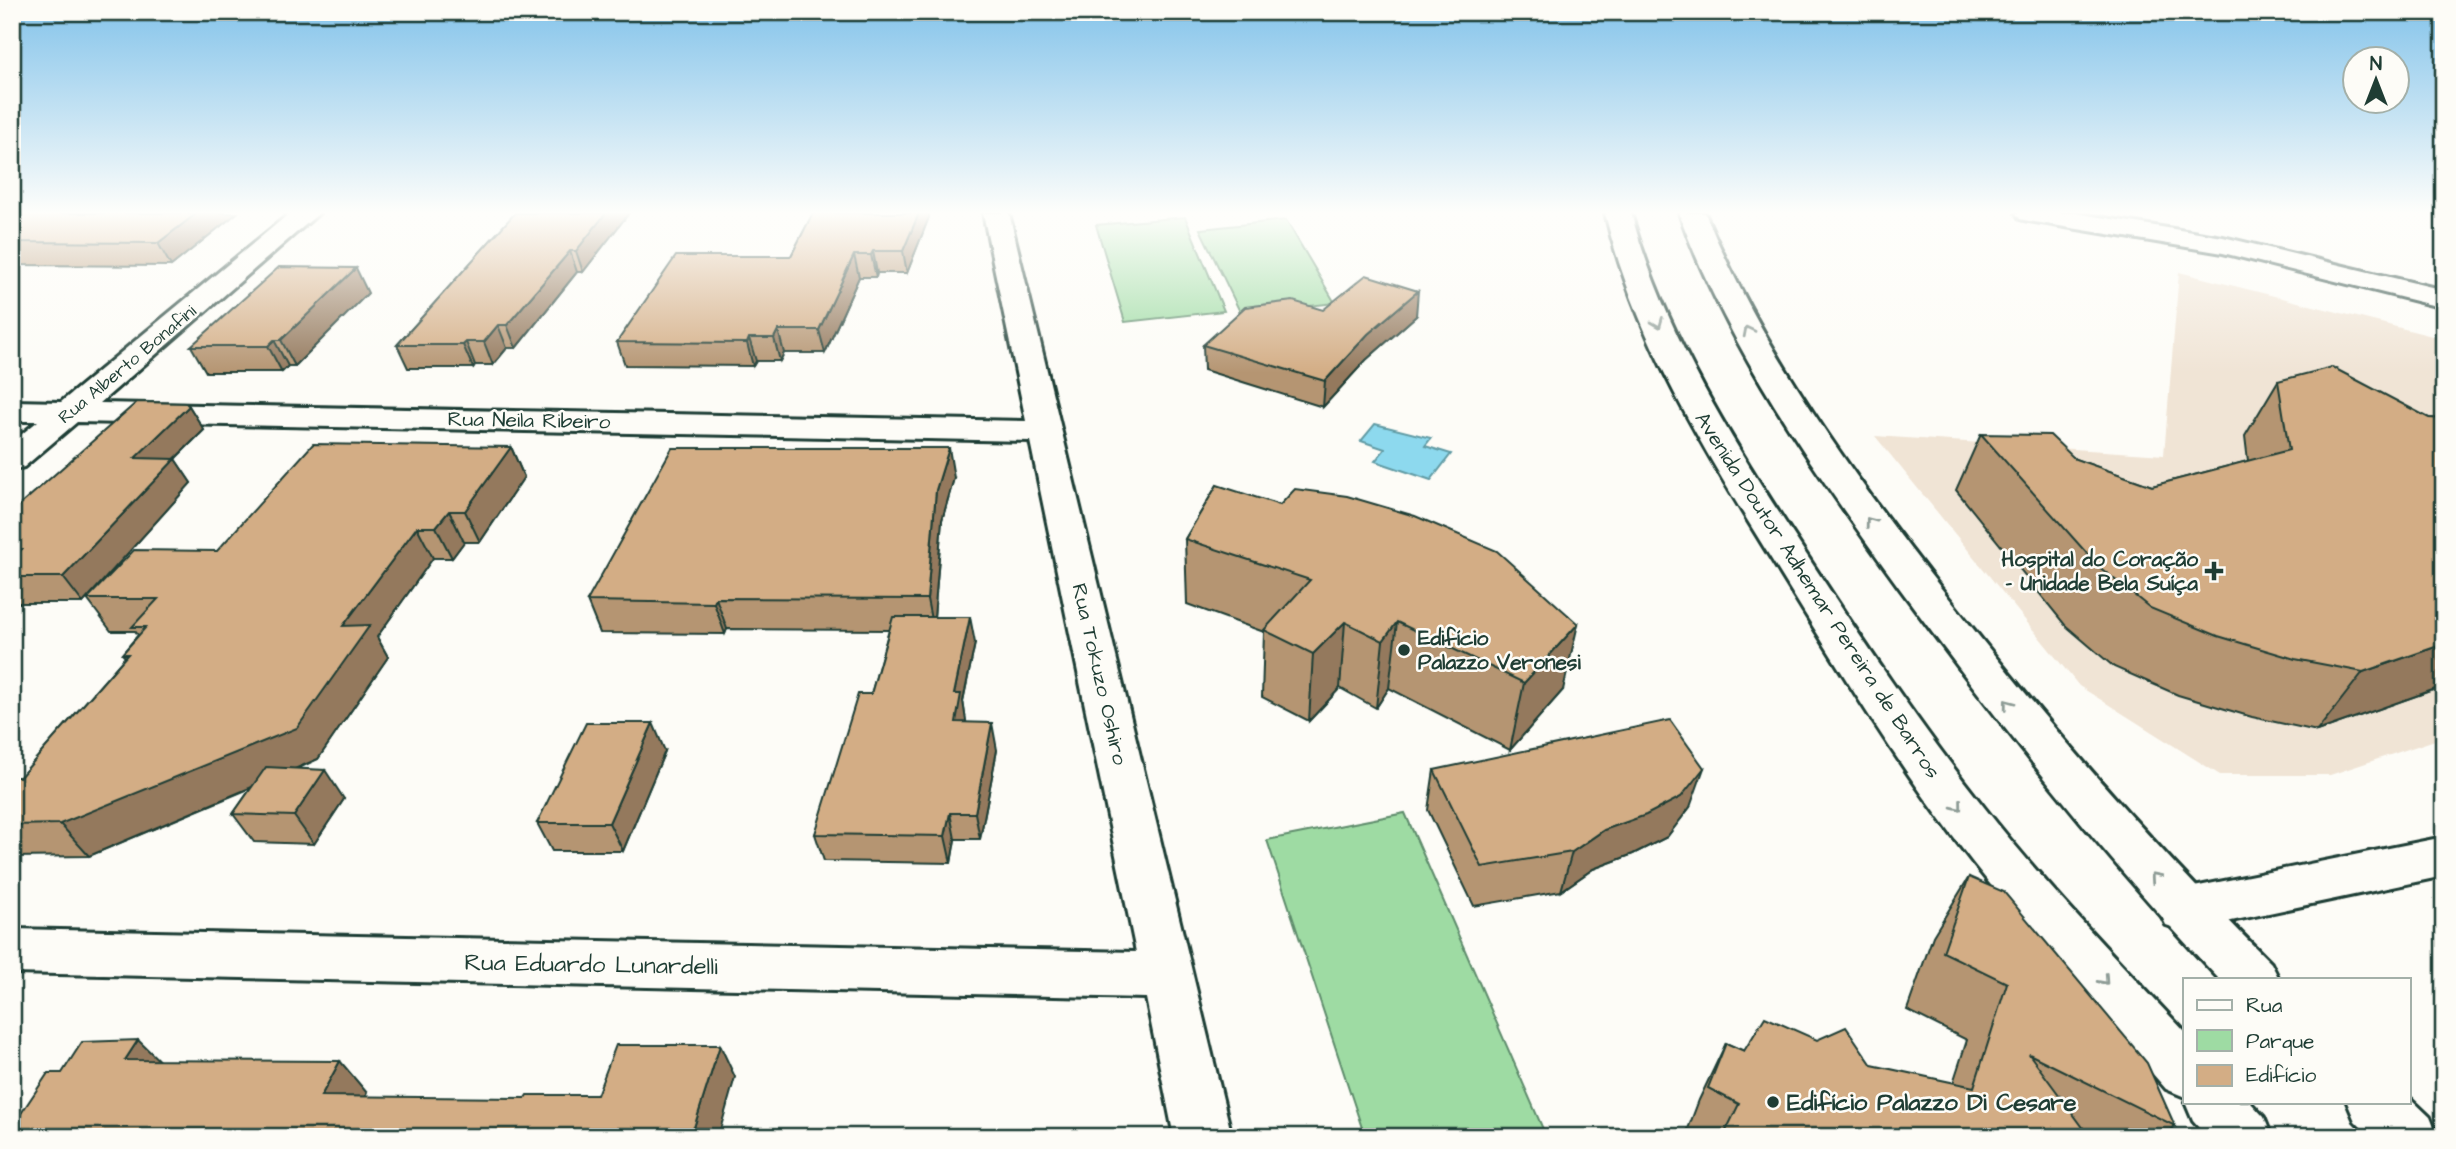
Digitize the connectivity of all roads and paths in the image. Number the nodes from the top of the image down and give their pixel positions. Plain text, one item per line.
1 (242, 267) edge
2 (1008, 267) edge
3 (1635, 267) edge
4 (1716, 267) edge
5 (2311, 267) edge
6 (2444, 299) edge
7 (12, 411) edge
8 (71, 411) junction
9 (1045, 431) junction
10 (12, 460) edge
11 (2444, 856) edge
12 (2184, 910) junction
13 (12, 951) edge
14 (1169, 976) junction
15 (2252, 978) edge
16 (2183, 1069) edge
17 (2215, 1104) edge
18 (2377, 1104) edge
19 (1203, 1137) edge
20 (2244, 1137) edge
21 (2410, 1137) edge

1 - 8 street, Rua Alberto Bonafini
2 - 9 street, Rua Tokuzo Oshiro
3 -> 16 street, Avenida Doutor Adhemar Pereira de Barros
12 -> 4 street
5 - 6 street
7 - 8 street, Rua Neila Ribeiro
8 - 9 street, Rua Neila Ribeiro
8 - 10 street, Rua Alberto Bonafini
9 - 14 street, Rua Tokuzo Oshiro
11 - 12 street
12 - 15 street
13 - 14 street, Rua Eduardo Lunardelli
14 - 19 street, Rua Tokuzo Oshiro
17 - 20 street
18 - 21 street

